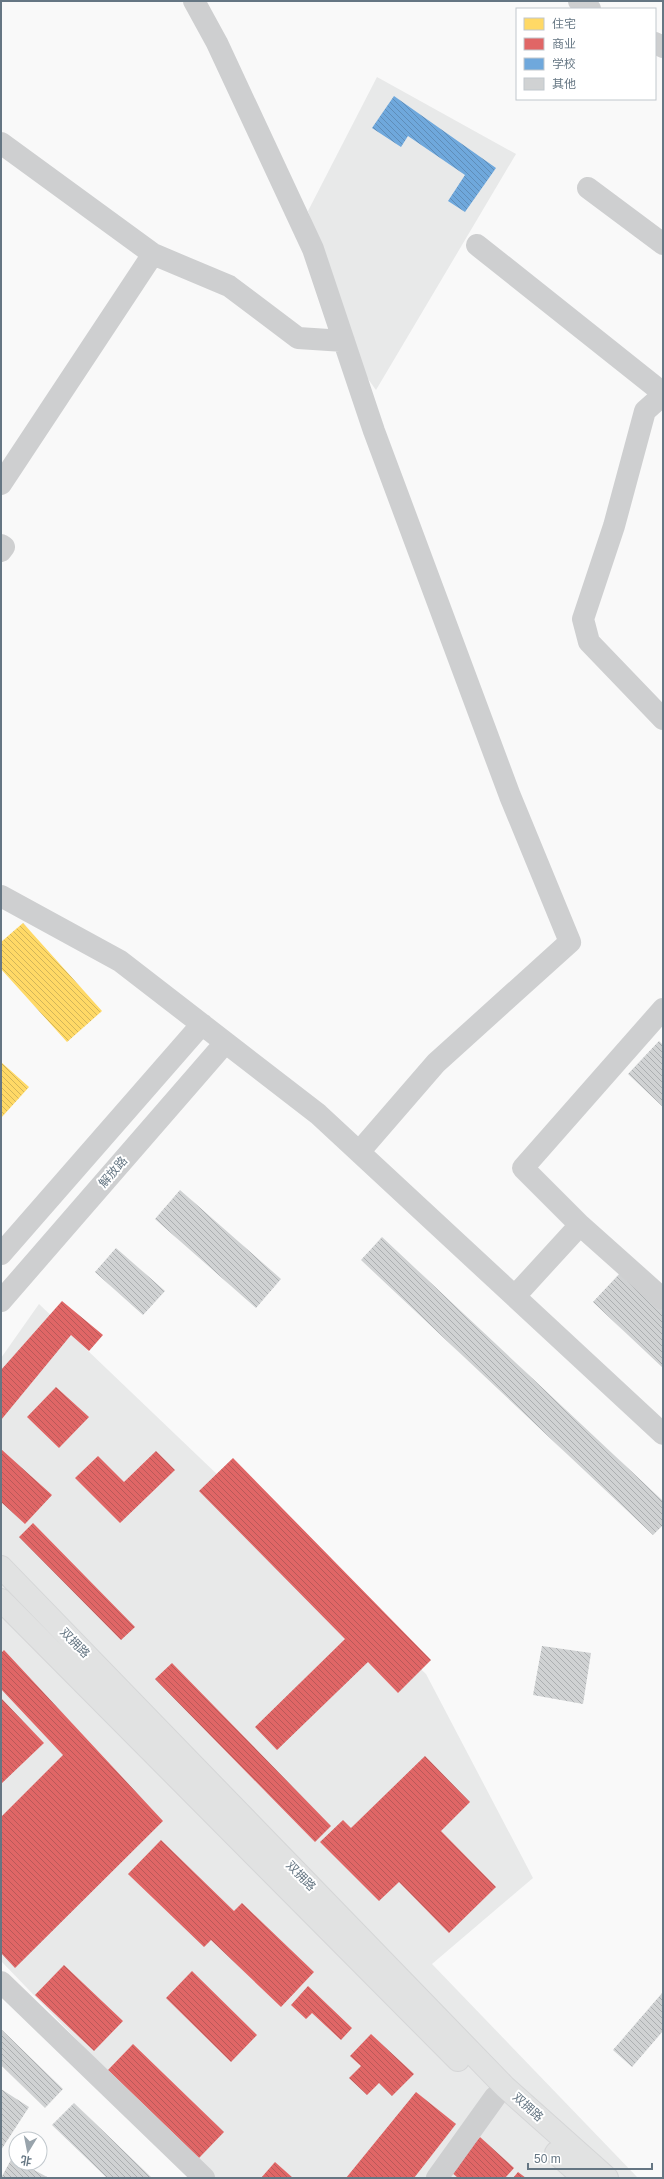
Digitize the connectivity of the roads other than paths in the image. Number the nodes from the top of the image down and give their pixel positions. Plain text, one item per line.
1 (194, 1) edge
2 (579, 1) edge
3 (589, 8) edge
4 (1, 143) edge
5 (588, 188) dead end
6 (663, 244) edge
7 (477, 245) dead end
8 (153, 254) junction
9 (344, 341) junction
10 (663, 394) edge
11 (1, 484) edge
12 (1, 545) edge
13 (1, 551) edge
14 (663, 718) edge
15 (1, 896) edge
16 (663, 1008) edge
17 (202, 1024) junction
18 (225, 1042) junction
19 (359, 1152) junction
20 (580, 1225) junction
21 (1, 1254) edge
22 (515, 1296) junction
23 (663, 1299) edge
24 (1, 1301) edge
25 (663, 1434) edge
26 (1, 1567) edge
27 (1, 1600) edge
28 (1, 1982) edge
29 (495, 2097) junction
30 (204, 2178) edge
31 (437, 2178) edge
32 (584, 2178) edge
33 (607, 2178) edge

1 - 9 street
2 - 3 street
4 - 8 street
5 - 6 street
7 - 10 street
8 - 9 street
8 - 11 street
9 - 19 street
10 - 14 street
12 - 13 street
15 - 17 street
16 - 20 street
17 - 18 street
17 - 21 street
18 - 19 street
18 - 24 street, 解放路
19 - 22 street
20 - 22 street
20 - 23 street
22 - 25 street
26 - 33 main road, 双拥路
27 - 29 main road, 双拥路
28 - 30 street
29 - 31 street
29 - 32 main road, 双拥路

